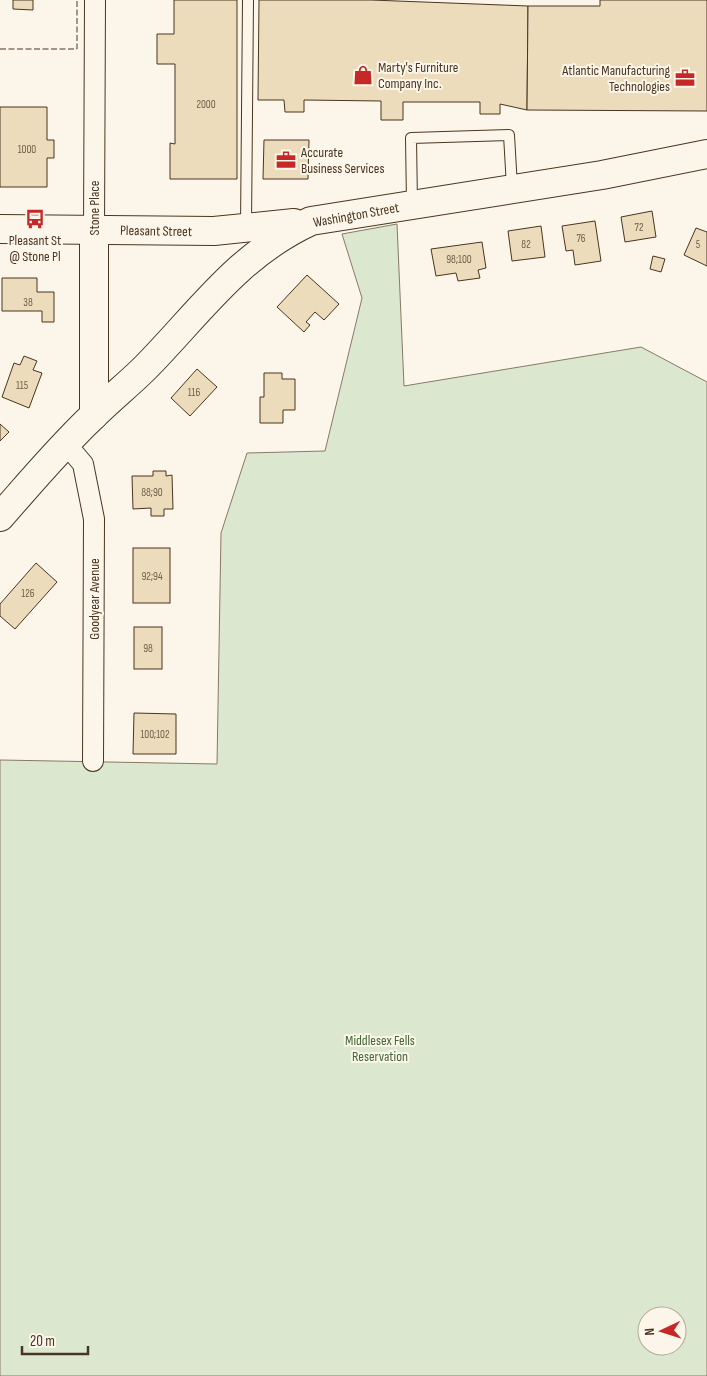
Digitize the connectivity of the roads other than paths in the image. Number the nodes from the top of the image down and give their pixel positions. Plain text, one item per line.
1 (95, 0) edge
2 (248, 0) edge
3 (706, 158) edge
4 (512, 188) junction
5 (412, 204) junction
6 (311, 221) junction
7 (0, 229) edge
8 (246, 229) junction
9 (94, 230) junction
10 (94, 415) junction
11 (66, 444) junction
12 (0, 517) edge
13 (93, 761) dead end

1 - 9 street, Stone Place
2 - 8 lane
3 - 4 main road, Washington Street
4 - 5 main road, Washington Street
4 - 5 lane
5 - 6 main road, Washington Street
6 - 8 main road, Pleasant Street
6 - 10 main road, Washington Street
7 - 9 main road, Pleasant Street
8 - 9 main road, Pleasant Street
9 - 10 main road, Stone Place
10 - 11 main road, Washington Street
11 - 12 main road, Washington Street
11 - 13 street, Goodyear Avenue

